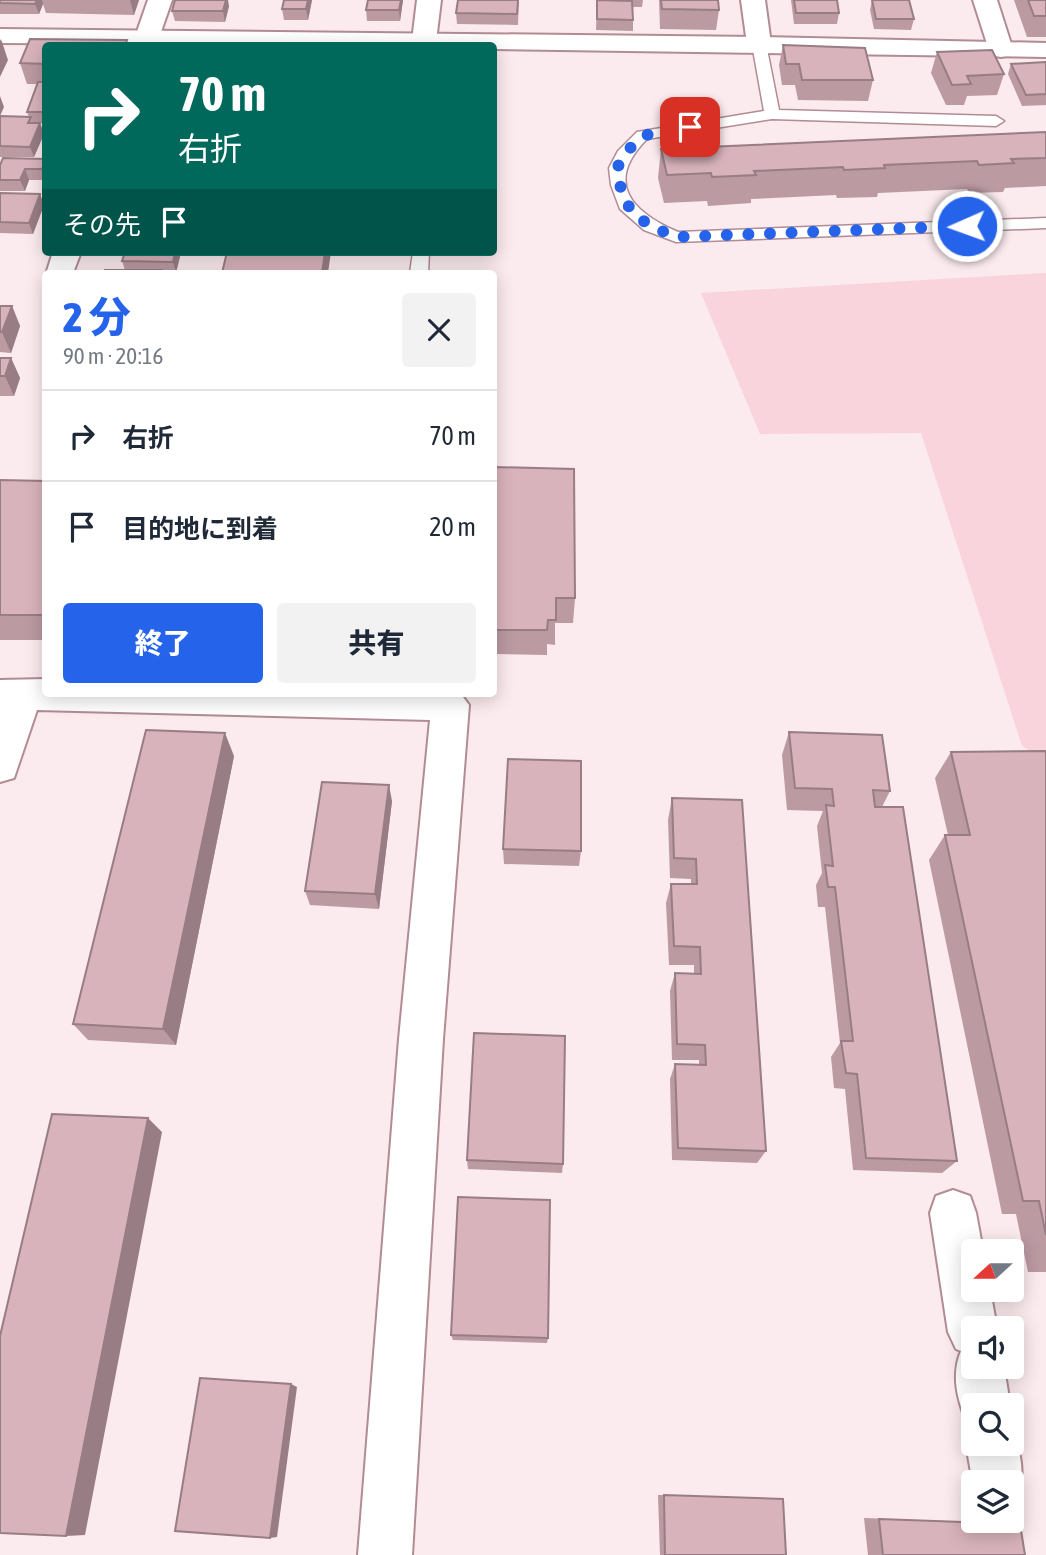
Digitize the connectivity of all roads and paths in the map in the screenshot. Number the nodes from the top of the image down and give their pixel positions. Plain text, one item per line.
1 (160, 0) edge
2 (429, 0) edge
3 (753, 0) edge
4 (985, 0) edge
5 (0, 36) edge
6 (145, 42) edge
7 (436, 42) edge
8 (497, 43) edge
9 (759, 44) junction
10 (1001, 50) junction
11 (1046, 50) edge
12 (772, 114) junction
13 (996, 121) dead end
14 (1046, 223) edge
15 (11, 695) edge
16 (42, 695) edge
17 (177, 697) edge
18 (0, 766) edge
19 (953, 1213) dead end
20 (970, 1316) edge
21 (385, 1555) edge

1 - 6 street
2 - 7 street
3 - 9 street
4 - 10 street
5 - 6 street
8 - 9 street
9 - 10 street
9 - 12 lane
10 - 11 street
12 - 13 lane
12 - 14 lane
15 - 16 street
15 - 18 street
17 - 21 street
19 - 20 street

